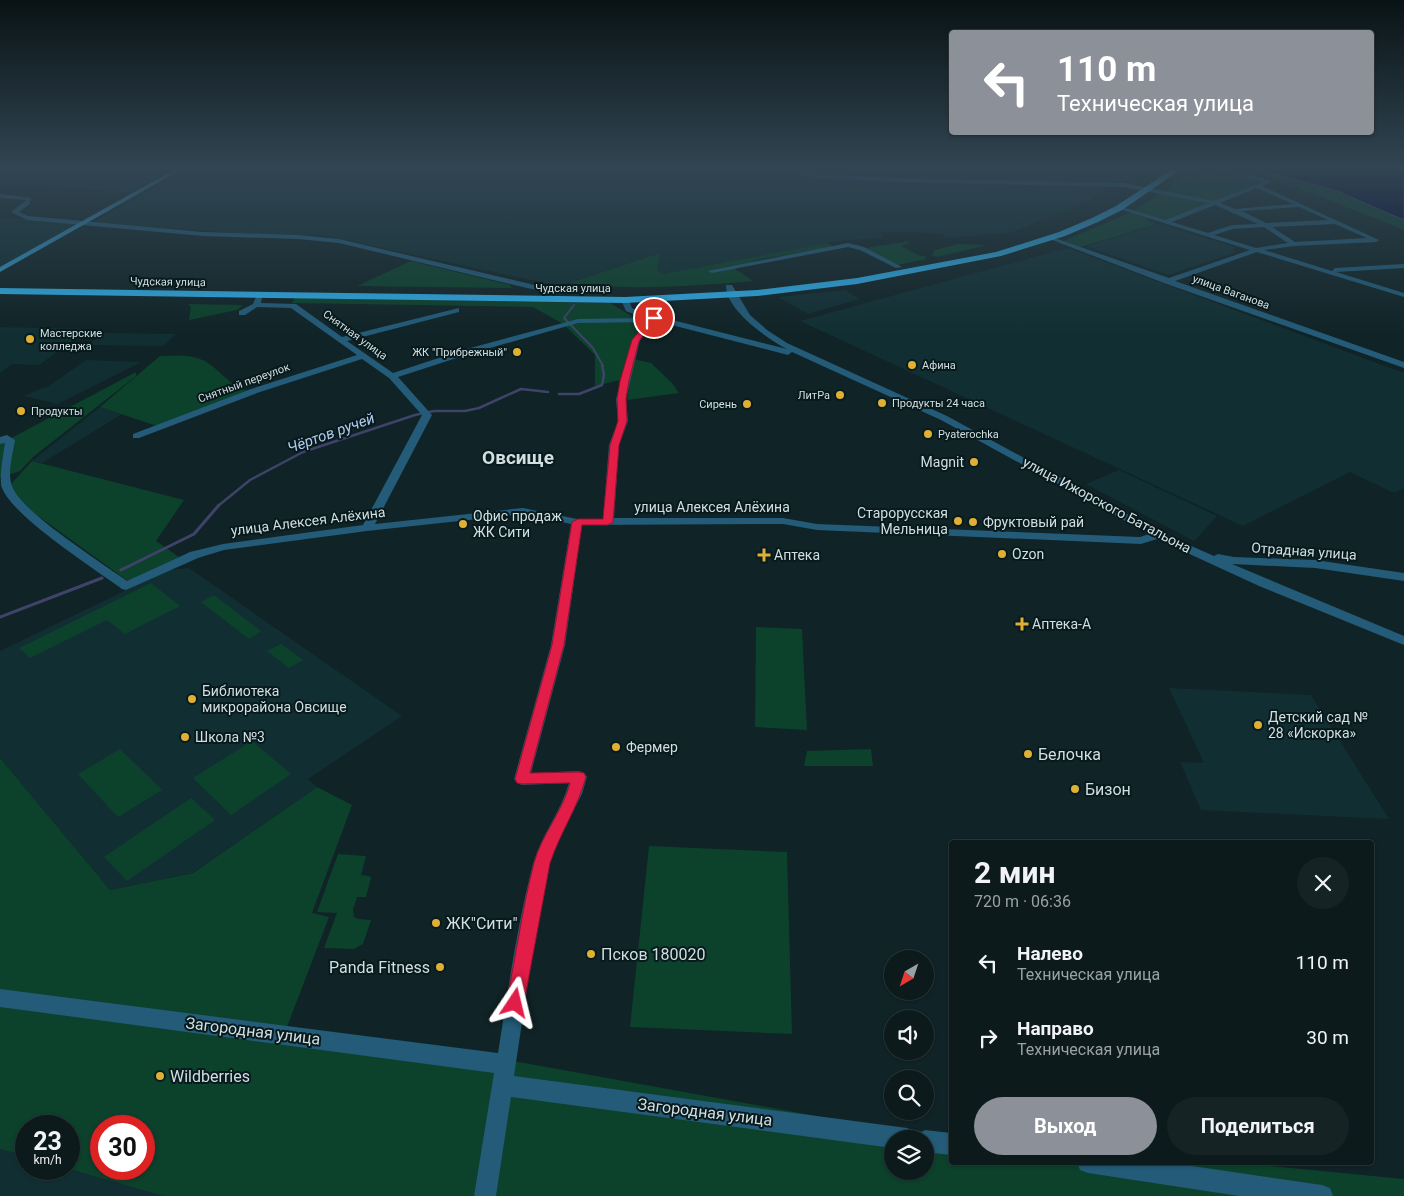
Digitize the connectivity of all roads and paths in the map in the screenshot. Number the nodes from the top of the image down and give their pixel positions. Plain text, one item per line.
1 (86, 223) joint
2 (1065, 223) edge
3 (1088, 223) edge
4 (1169, 223) edge
5 (1263, 223) edge
6 (1317, 223) edge
7 (1337, 223) edge
8 (1060, 225) junction
9 (1268, 225) junction
10 (1075, 229) junction
11 (1208, 235) junction
12 (1050, 238) junction
13 (1294, 244) junction
14 (1256, 250) junction
15 (1404, 266) edge
16 (898, 267) junction
17 (0, 270) edge
18 (712, 271) dead end
19 (1325, 271) junction
20 (1167, 281) junction
21 (0, 283) edge
22 (378, 288) junction
23 (0, 291) edge
24 (343, 292) junction
25 (560, 292) junction
26 (731, 292) junction
27 (1404, 294) edge
28 (263, 295) junction
29 (370, 297) junction
30 (625, 300) junction
31 (256, 305) junction
32 (456, 310) dead end
33 (242, 313) dead end
34 (654, 318) junction
35 (340, 340) junction
36 (362, 356) junction
37 (815, 359) junction
38 (1404, 365) edge
39 (392, 376) junction
40 (136, 436) dead end
41 (0, 442) edge
42 (578, 522) junction
43 (608, 522) junction
44 (366, 528) junction
45 (1158, 534) junction
46 (1201, 555) junction
47 (1404, 577) edge
48 (1404, 641) edge
49 (0, 998) edge
50 (506, 1064) junction
51 (502, 1085) junction
52 (884, 1136) edge
53 (934, 1142) edge
54 (949, 1144) edge
55 (1111, 1165) edge
56 (485, 1196) edge
57 (1322, 1196) edge

1 - 17 main road
1 - 25 street
2 - 8 highway, Чудская улица
3 - 10 highway, Чудская улица
4 - 11 street
5 - 9 street
6 - 9 street
7 - 13 street
8 - 10 highway
8 - 16 highway, Чудская улица
9 - 11 street
9 - 13 street
10 - 12 highway, Чудская улица
11 - 14 street
12 - 20 street, улица Ваганова
12 - 26 highway, Чудская улица
13 - 14 street
14 - 19 street
14 - 20 street
15 - 19 street
16 - 18 street
16 - 26 highway, Чудская улица
19 - 27 street
20 - 38 street, улица Ваганова
21 - 24 highway, Чудская улица
22 - 24 highway, Чудская улица
22 - 25 highway, Чудская улица
22 - 29 highway
23 - 28 highway, Чудская улица
24 - 28 highway, Чудская улица
24 - 29 highway, Чудская улица
25 - 26 highway, Чудская улица
26 - 30 highway, Чудская улица
26 - 37 street, улица Ижорского Батальона
28 - 31 street
29 - 30 highway, Чудская улица
30 - 34 street, улица Ижорского Батальона
31 - 33 street
31 - 35 street, Снятная улица
32 - 35 street
34 - 37 street, улица Ижорского Батальона
34 - 39 street
34 - 43 street
35 - 36 street, Снятная улица
36 - 39 street, Снятная улица
36 - 40 street, Снятный переулок
37 - 45 street, улица Ижорского Батальона
39 - 44 street, Снятная улица
41 - 44 street, улица Алексея Алёхина
42 - 43 street, улица Алексея Алёхина
42 - 44 street, улица Алексея Алёхина
42 - 50 street
43 - 45 street, улица Алексея Алёхина
45 - 46 street, улица Ижорского Батальона
46 - 47 street, Отрадная улица
46 - 48 street, улица Ижорского Батальона
49 - 50 street, Загородная улица
50 - 51 street
51 - 52 street, Загородная улица
51 - 56 street
53 - 54 street
55 - 57 street

